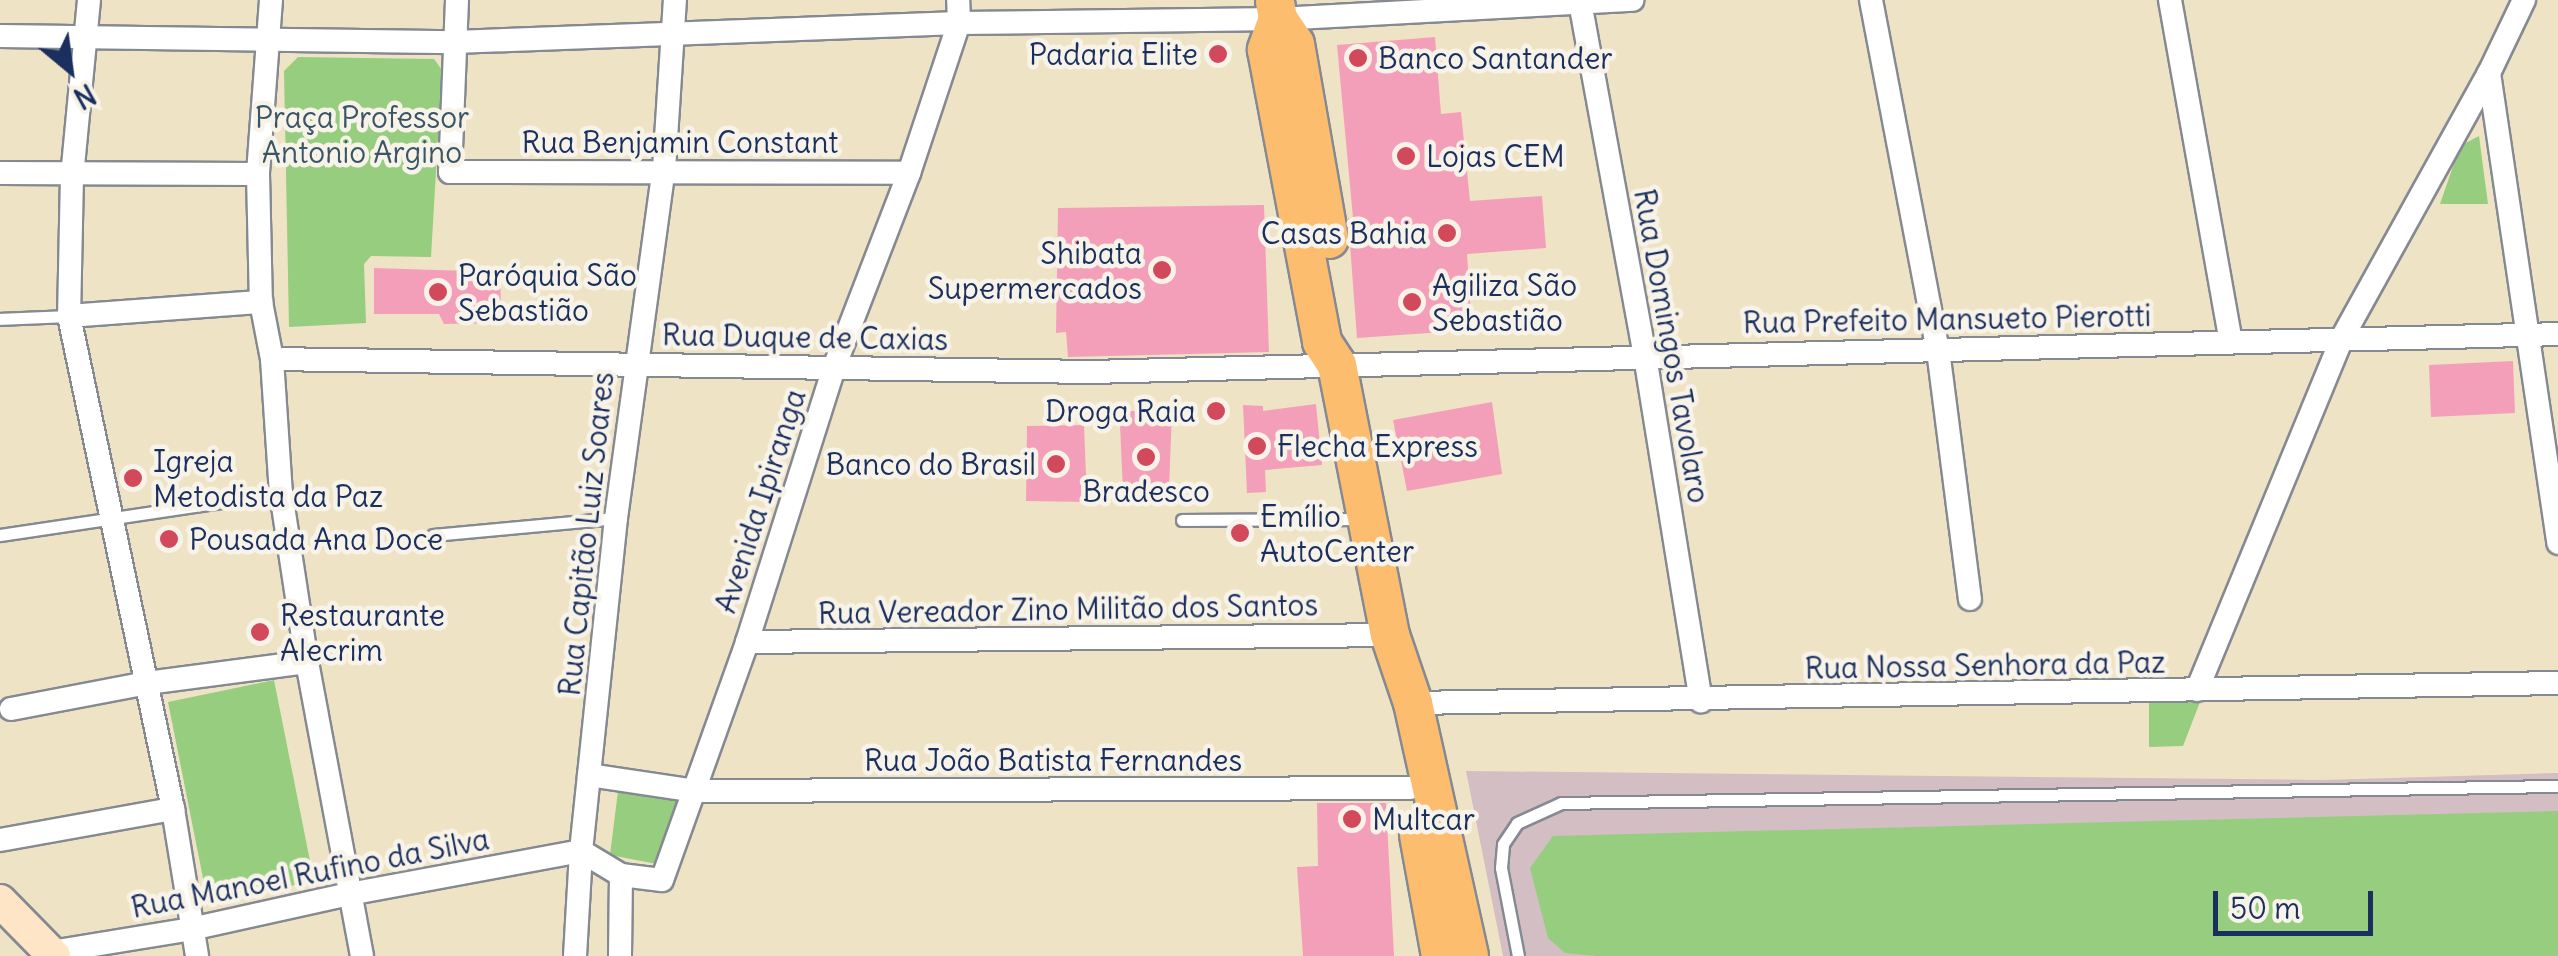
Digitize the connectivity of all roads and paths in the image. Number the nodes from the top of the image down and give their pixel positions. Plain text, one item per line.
1 (89, 0) edge
2 (271, 0) edge
3 (458, 0) edge
4 (676, 0) edge
5 (1632, 0) edge
6 (1871, 0) edge
7 (2170, 0) edge
8 (2524, 0) edge
9 (1580, 2) edge
10 (1473, 4) edge
11 (1276, 10) edge
12 (958, 11) edge
13 (672, 35) junction
14 (0, 36) edge
15 (82, 38) junction
16 (269, 40) junction
17 (455, 42) junction
18 (2489, 73) junction
19 (664, 170) junction
20 (0, 173) edge
21 (910, 173) junction
22 (258, 174) junction
23 (72, 175) junction
24 (261, 302) junction
25 (69, 316) junction
26 (0, 319) edge
27 (2558, 334) edge
28 (2527, 335) junction
29 (2342, 338) junction
30 (2231, 341) junction
31 (1938, 350) junction
32 (1645, 356) junction
33 (272, 359) junction
34 (835, 365) junction
35 (1337, 365) junction
36 (635, 366) junction
37 (281, 493) junction
38 (111, 518) junction
39 (616, 518) junction
40 (1364, 519) junction
41 (1182, 520) dead end
42 (0, 535) edge
43 (433, 535) dead end
44 (2558, 543) edge
45 (1970, 598) dead end
46 (1390, 636) junction
47 (747, 642) junction
48 (306, 662) junction
49 (2558, 683) edge
50 (148, 684) junction
51 (2197, 690) junction
52 (1701, 701) junction
53 (1414, 704) junction
54 (6, 710) edge
55 (589, 775) junction
56 (2558, 786) edge
57 (1410, 788) junction
58 (696, 791) junction
59 (173, 809) junction
60 (0, 840) edge
61 (580, 850) junction
62 (621, 875) junction
63 (349, 894) junction
64 (0, 900) edge
65 (191, 929) junction
66 (52, 954) edge
67 (197, 956) edge
68 (362, 956) edge
69 (576, 956) edge
70 (620, 956) edge
71 (1441, 956) edge
72 (1469, 956) edge
73 (1518, 956) edge

1 - 15 street
2 - 16 street
3 - 17 street
4 - 13 street, Rua Capitão Luiz Soares
5 - 9 street
6 - 31 street
7 - 30 street
8 - 18 street
9 - 10 street
9 - 32 street, Rua Domingos Tavolaro
10 - 11 street
11 - 12 street
11 - 35 main road
12 - 13 street
12 - 21 street, Avenida Ipiranga
13 - 17 street
13 - 19 street, Rua Capitão Luiz Soares
14 - 15 street
15 - 16 street
15 - 23 street
16 - 17 street
16 - 22 street
17 - 19 street, Rua Benjamin Constant
18 - 28 street
18 - 29 street
19 - 21 street, Rua Benjamin Constant
19 - 36 street, Rua Capitão Luiz Soares
20 - 23 street
21 - 34 street, Avenida Ipiranga
22 - 23 street
22 - 24 street
23 - 25 street
24 - 25 street
24 - 33 street
25 - 26 lane
25 - 38 street
27 - 28 street, Rua Prefeito Mansueto Pierotti
28 - 29 street, Rua Prefeito Mansueto Pierotti
28 - 44 street
29 - 30 street, Rua Prefeito Mansueto Pierotti
29 - 51 street
30 - 31 street, Rua Prefeito Mansueto Pierotti
31 - 32 street, Rua Prefeito Mansueto Pierotti
31 - 45 street
32 - 35 street, Rua Prefeito Mansueto Pierotti
32 - 52 street, Rua Domingos Tavolaro
33 - 36 street, Rua Duque de Caxias
33 - 37 street
34 - 35 street, Rua Duque de Caxias
34 - 36 street, Rua Duque de Caxias
34 - 47 street, Avenida Ipiranga
35 - 40 main road
36 - 39 street, Rua Capitão Luiz Soares
37 - 38 lane
37 - 48 street
38 - 42 lane
38 - 50 street
39 - 43 lane
39 - 55 street, Rua Capitão Luiz Soares
40 - 41 lane
40 - 46 main road
46 - 47 street, Rua Vereador Zino Militão dos Santos
46 - 53 main road
46 - 57 main road
47 - 58 street, Avenida Ipiranga
48 - 50 street
48 - 63 street
49 - 51 street, Rua Nossa Senhora da Paz
50 - 54 street
50 - 59 street
51 - 52 street, Rua Nossa Senhora da Paz
52 - 53 street, Rua Nossa Senhora da Paz
53 - 72 main road
55 - 58 street, Rua João Batista Fernandes
55 - 61 street, Rua Capitão Luiz Soares
56 - 73 lane
57 - 58 street, Rua João Batista Fernandes
57 - 71 main road
58 - 62 street, Avenida Ipiranga
59 - 60 street
59 - 65 street
61 - 62 street
61 - 63 street, Rua Manoel Rufino da Silva
61 - 69 street, Rua Capitão Luiz Soares
62 - 70 street
63 - 65 street, Rua Manoel Rufino da Silva
63 - 68 street
64 - 66 main road
65 - 66 street, Rua Manoel Rufino da Silva
65 - 67 street

